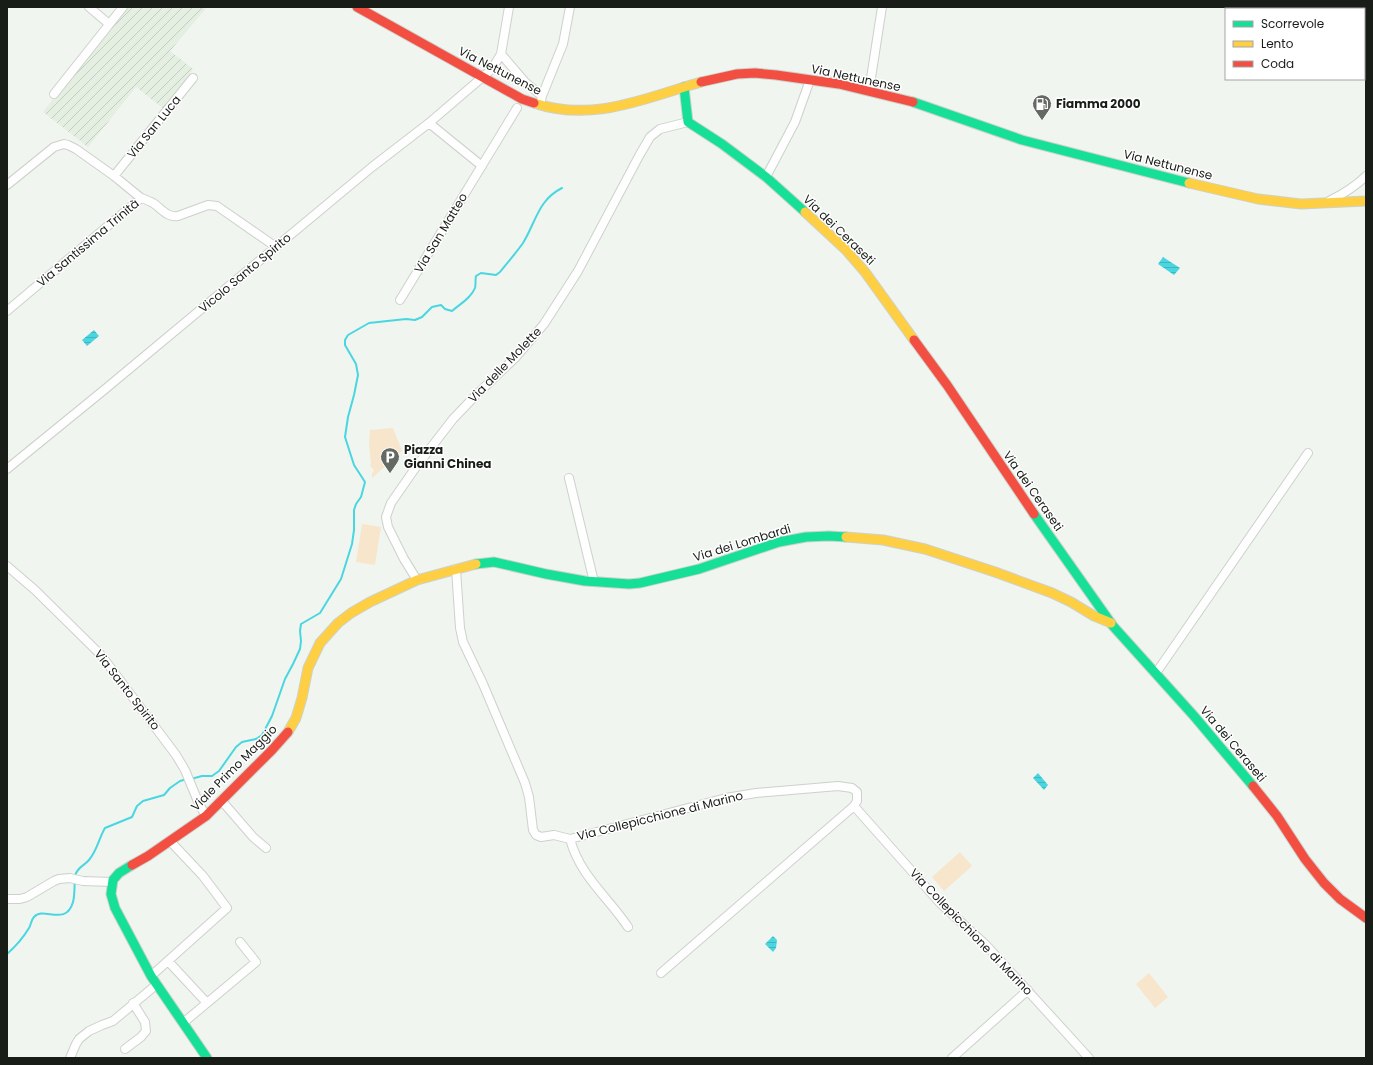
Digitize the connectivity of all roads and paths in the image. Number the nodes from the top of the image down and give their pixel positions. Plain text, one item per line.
1 (89, 7) edge
2 (123, 7) edge
3 (357, 7) edge
4 (509, 7) edge
5 (570, 7) edge
6 (882, 7) edge
7 (109, 24) junction
8 (502, 54) junction
9 (482, 77) junction
10 (193, 78) dead end
11 (810, 80) junction
12 (684, 87) junction
13 (869, 92) junction
14 (54, 94) dead end
15 (541, 101) junction
16 (517, 108) dead end
17 (688, 122) junction
18 (429, 123) junction
19 (482, 166) junction
20 (114, 176) junction
21 (1366, 176) edge
22 (766, 177) junction
23 (7, 185) edge
24 (1366, 187) edge
25 (141, 198) junction
26 (1366, 201) edge
27 (1322, 204) junction
28 (276, 247) junction
29 (400, 300) dead end
30 (8, 308) edge
31 (1308, 453) dead end
32 (7, 469) edge
33 (569, 478) dead end
34 (7, 566) edge
35 (456, 569) junction
36 (417, 580) junction
37 (594, 582) junction
38 (1111, 623) junction
39 (1156, 673) junction
40 (221, 800) junction
41 (854, 806) junction
42 (206, 816) junction
43 (570, 839) junction
44 (170, 841) junction
45 (266, 848) dead end
46 (112, 882) junction
47 (7, 899) edge
48 (1366, 918) edge
49 (628, 927) dead end
50 (240, 942) dead end
51 (168, 961) junction
52 (661, 973) dead end
53 (151, 976) junction
54 (156, 985) junction
55 (1028, 990) junction
56 (134, 1003) junction
57 (207, 1003) junction
58 (183, 1023) junction
59 (125, 1049) dead end
60 (70, 1058) edge
61 (207, 1058) edge
62 (952, 1058) edge
63 (1089, 1058) edge

1 - 7 street
2 - 7 street
3 - 9 street, Via Nettunense
4 - 8 street
5 - 15 street
6 - 13 street
7 - 14 street
8 - 9 street, Vicolo Santo Spirito
8 - 15 street
9 - 15 street, Via Nettunense
9 - 18 street, Vicolo Santo Spirito
10 - 20 street, Via San Luca
11 - 12 street, Via Nettunense
11 - 13 street, Via Nettunense
11 - 22 street
12 - 15 street, Via Nettunense
12 - 17 street
13 - 27 street, Via Nettunense
16 - 19 street, Via San Matteo
17 - 22 street, Via dei Ceraseti
17 - 36 street, Via delle Molette
18 - 19 street
18 - 28 street, Vicolo Santo Spirito
19 - 29 street, Via San Matteo
20 - 23 street
20 - 25 street
21 - 24 street
21 - 27 street
22 - 38 street, Via dei Ceraseti
25 - 28 street, Via Santissima Trinità
25 - 30 street, Via Santissima Trinità
26 - 27 street, Via Nettunense
28 - 32 street, Vicolo Santo Spirito
31 - 39 street
33 - 37 street
34 - 42 street, Via Santo Spirito
35 - 36 street, Via dei Lombardi
35 - 37 street, Via dei Lombardi
35 - 43 street, Via Collepicchione di Marino
36 - 40 street, Viale Primo Maggio
37 - 38 street, Via dei Lombardi
38 - 39 street, Via dei Ceraseti
39 - 48 street, Via dei Ceraseti
40 - 42 street, Viale Primo Maggio
40 - 45 street
41 - 43 street, Via Collepicchione di Marino
41 - 52 street
41 - 55 street, Via Collepicchione di Marino
42 - 44 street, Viale Primo Maggio
43 - 49 street
44 - 46 street, Viale Primo Maggio
44 - 51 street
46 - 47 street
46 - 53 street
50 - 57 street
51 - 53 street
51 - 57 street
53 - 54 street
54 - 56 street
54 - 58 street
55 - 62 street
55 - 63 street, Via Collepicchione di Marino
56 - 59 street
56 - 60 street
57 - 58 street
58 - 61 street

